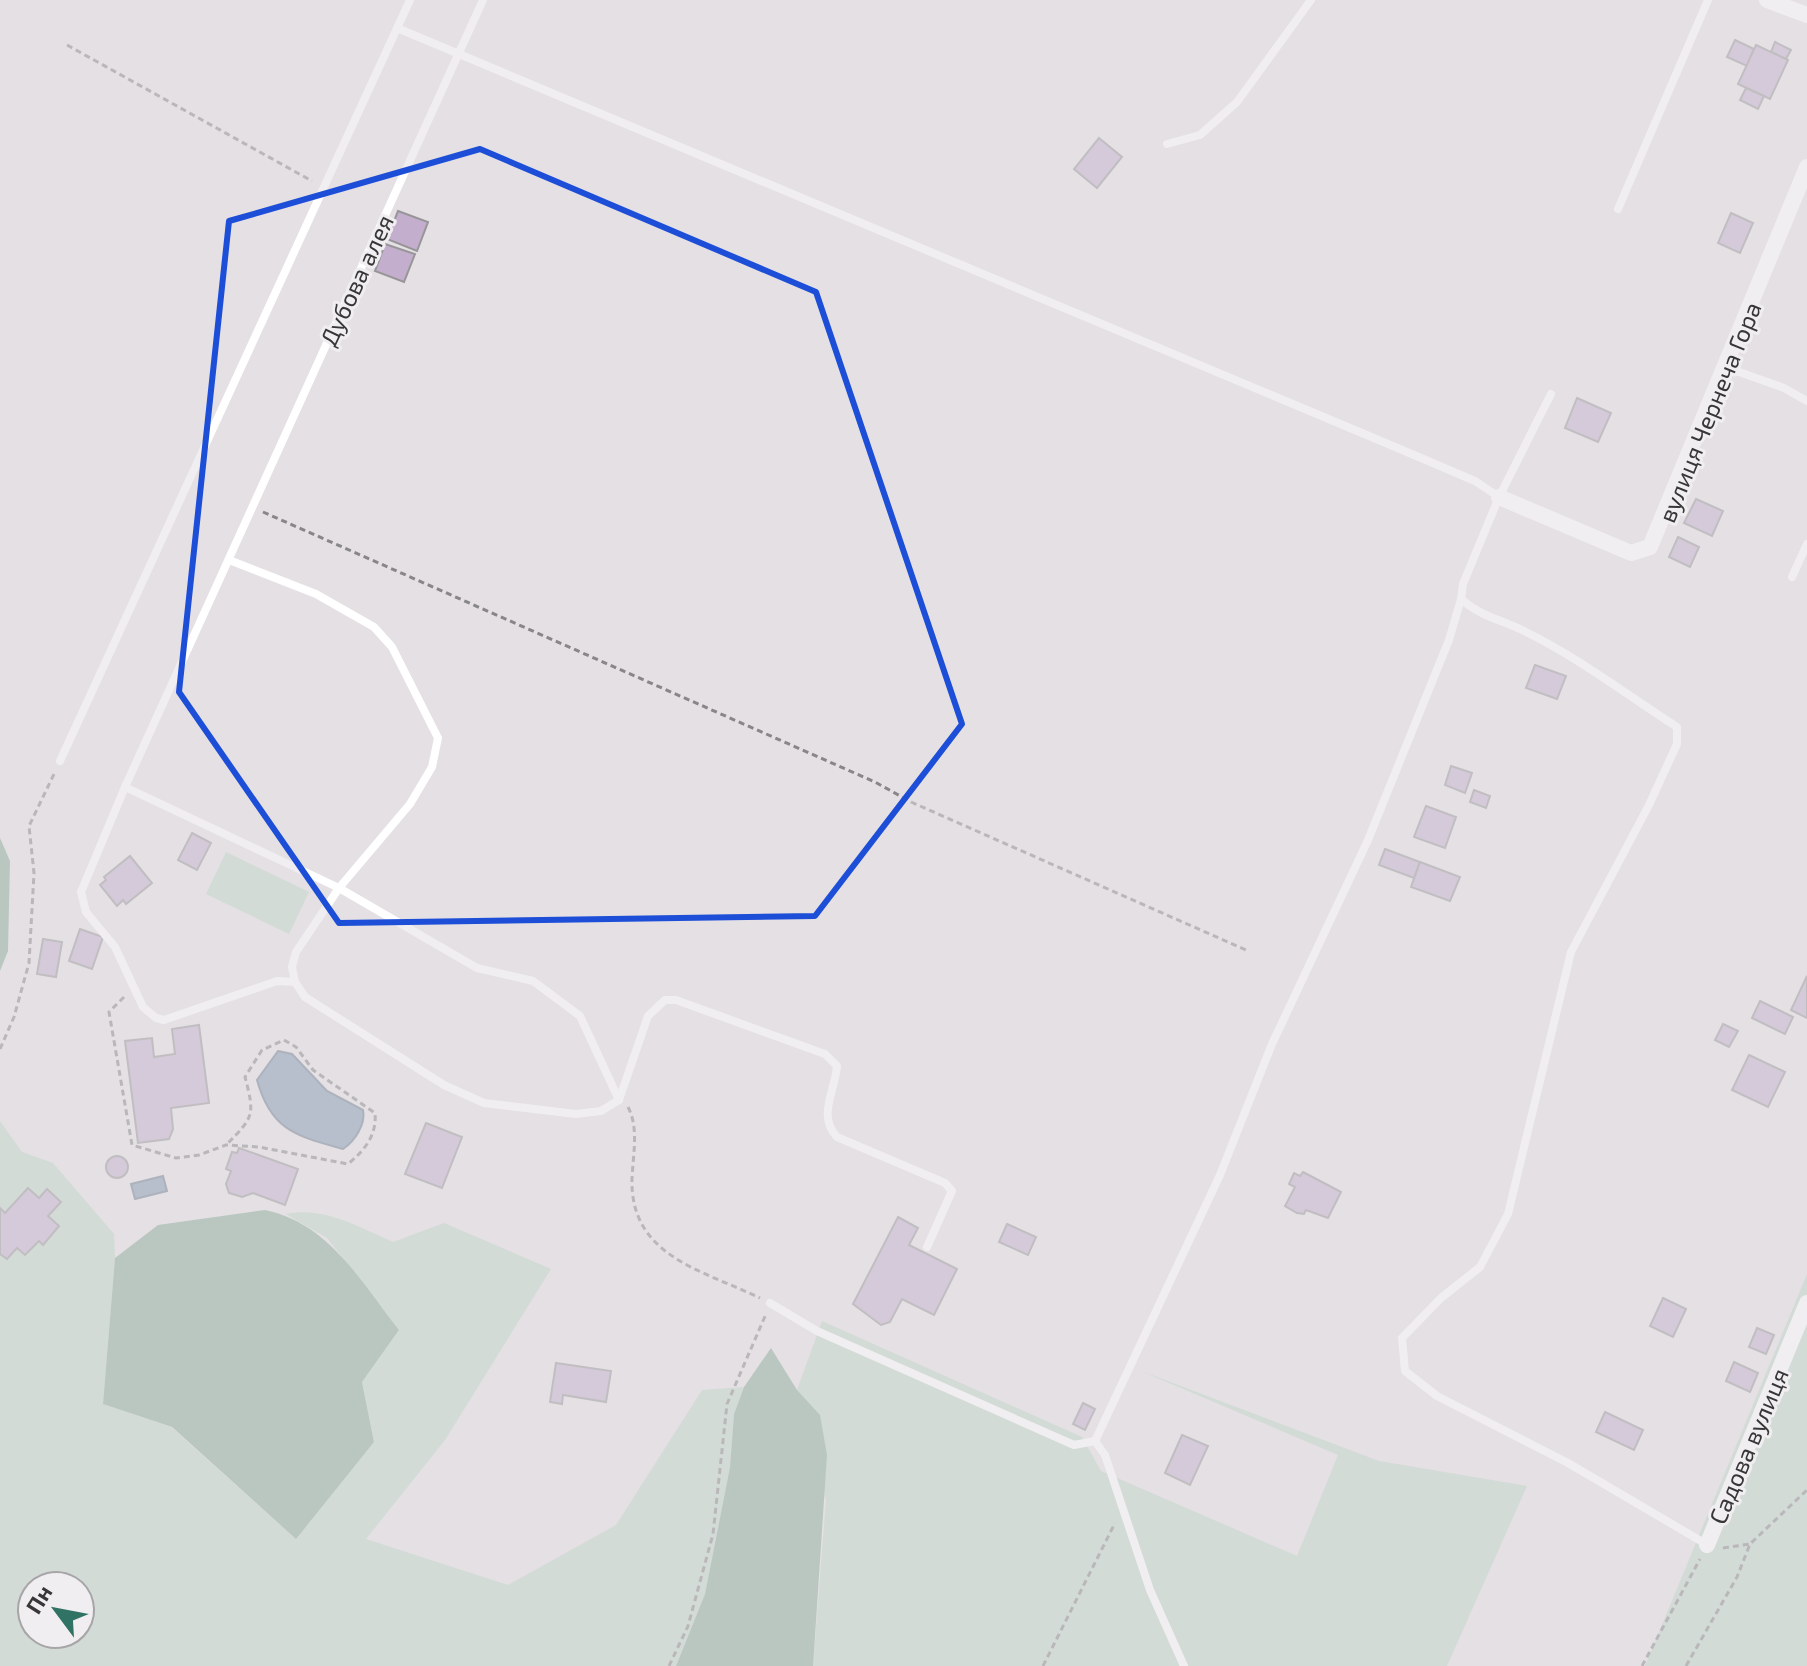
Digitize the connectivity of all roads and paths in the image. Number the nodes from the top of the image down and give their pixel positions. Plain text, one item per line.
1 (410, 0) edge
2 (483, 0) edge
3 (1311, 0) edge
4 (1708, 0) edge
5 (1767, 0) edge
6 (1807, 15) edge
7 (397, 28) junction
8 (67, 45) dead end
9 (460, 54) junction
10 (1167, 144) dead end
11 (1807, 167) edge
12 (323, 187) junction
13 (1618, 209) dead end
14 (1725, 367) junction
15 (1551, 394) dead end
16 (1807, 401) edge
17 (1499, 497) junction
18 (252, 507) junction
19 (1807, 544) edge
20 (229, 560) junction
21 (1792, 577) dead end
22 (1461, 599) junction
23 (60, 761) joint
24 (125, 787) junction
25 (339, 888) junction
26 (1246, 950) dead end
27 (295, 982) junction
28 (134, 987) junction
29 (0, 1049) edge
30 (619, 1100) junction
31 (226, 1145) junction
32 (927, 1247) dead end
33 (770, 1303) junction
34 (1807, 1303) edge
35 (1095, 1441) junction
36 (1807, 1490) edge
37 (1124, 1505) junction
38 (1750, 1544) junction
39 (1707, 1545) junction
40 (669, 1666) edge
41 (1043, 1666) edge
42 (1184, 1666) edge
43 (1642, 1666) edge
44 (1686, 1666) edge

1 - 7 lane
2 - 9 lane, Дубова алея
3 - 10 lane
4 - 13 lane
5 - 6 street
7 - 9 lane
7 - 12 lane
8 - 12 path
9 - 17 lane
9 - 18 lane, Дубова алея
11 - 14 street, вулиця Чернеча Гора
12 - 23 lane
14 - 16 lane
14 - 17 street, вулиця Чернеча Гора
15 - 17 lane
17 - 22 lane
18 - 20 lane, Дубова алея
18 - 26 path
19 - 21 lane
20 - 24 lane, Дубова алея
20 - 25 lane
22 - 35 lane
22 - 39 lane
23 - 29 path
24 - 25 lane
24 - 28 lane, Дубова алея
25 - 27 lane
25 - 30 lane
27 - 28 lane
27 - 30 lane
28 - 31 path
30 - 32 lane
30 - 33 path
31 - 31 path
33 - 35 lane
33 - 40 path
34 - 39 street, Садова вулиця
35 - 37 lane
36 - 38 path
37 - 41 path
37 - 42 lane
38 - 39 path
38 - 44 path
39 - 43 path

